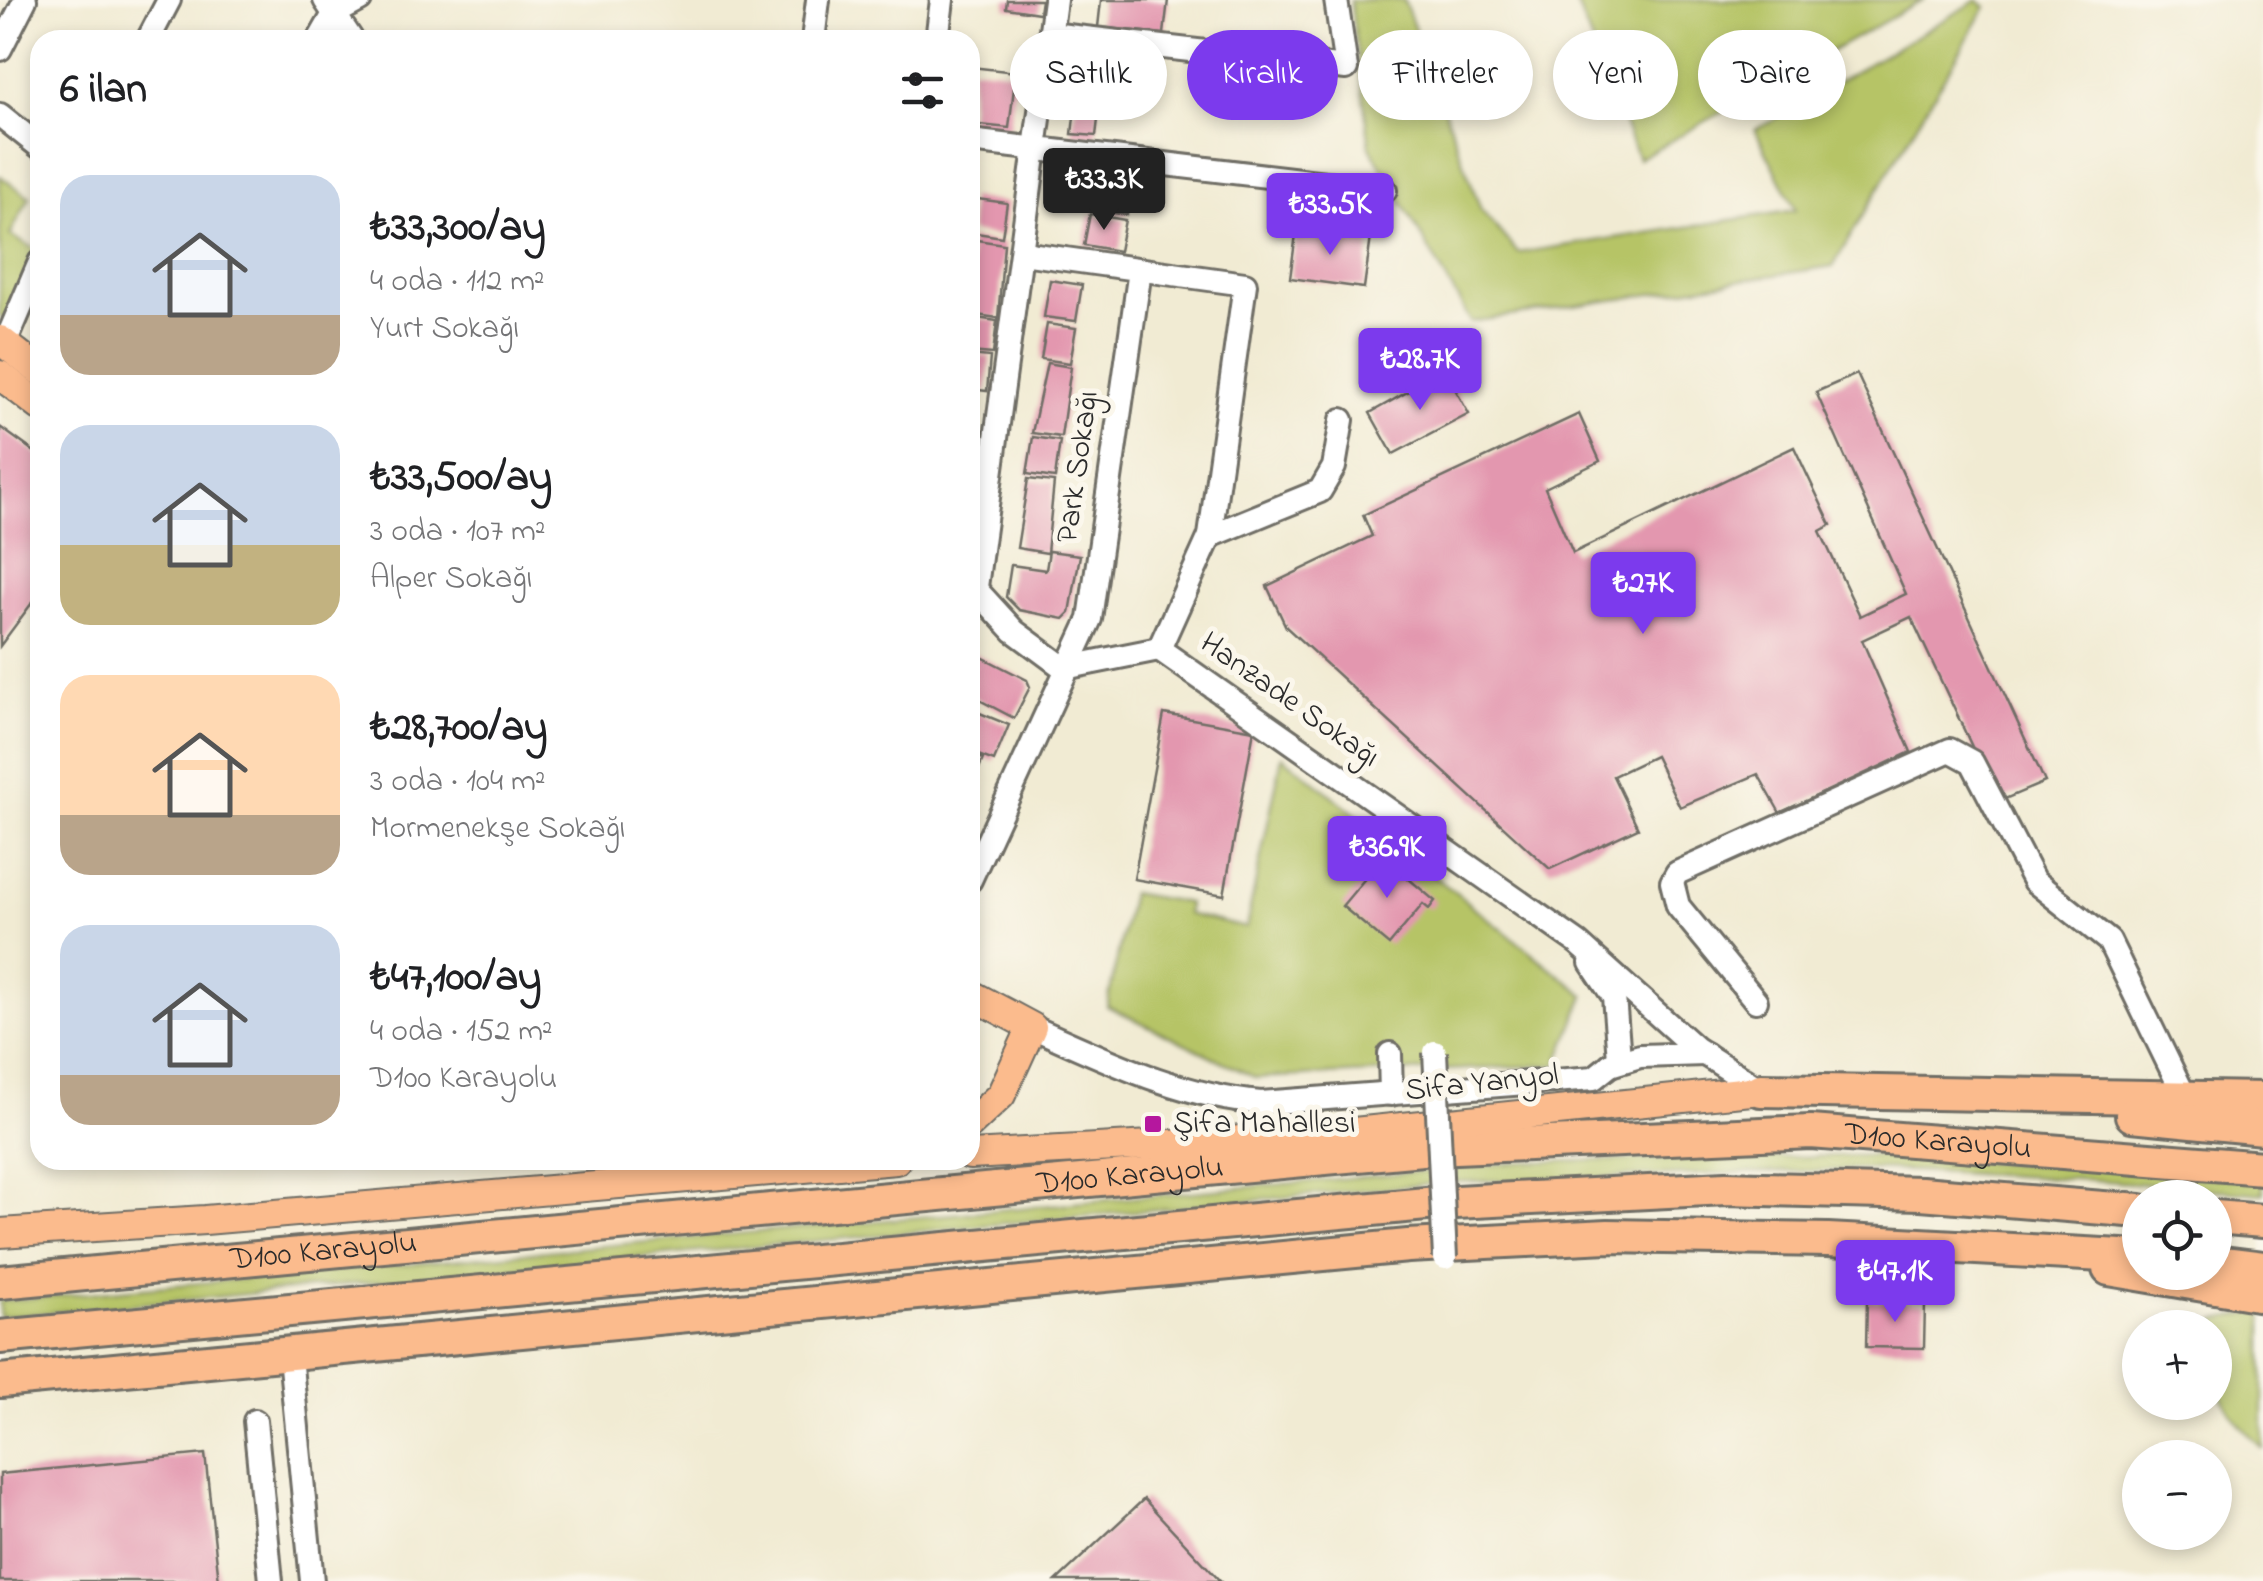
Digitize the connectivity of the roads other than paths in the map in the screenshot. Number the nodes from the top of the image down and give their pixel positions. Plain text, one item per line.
1 (25, 0) edge
2 (170, 0) edge
3 (360, 0) edge
4 (814, 0) edge
5 (942, 0) edge
6 (1054, 0) edge
7 (1336, 0) edge
8 (330, 7) edge
9 (154, 30) edge
10 (345, 30) edge
11 (814, 30) edge
12 (938, 30) edge
13 (1050, 30) edge
14 (1167, 47) edge
15 (0, 49) edge
16 (0, 115) edge
17 (1039, 120) edge
18 (30, 139) edge
19 (980, 142) edge
20 (1035, 148) junction
21 (1385, 190) dead end
22 (1022, 253) junction
23 (1140, 270) junction
24 (30, 283) edge
25 (2, 342) edge
26 (30, 363) edge
27 (0, 374) edge
28 (30, 398) edge
29 (1342, 420) dead end
30 (980, 536) edge
31 (1210, 536) junction
32 (980, 598) edge
33 (1159, 649) junction
34 (1064, 668) junction
35 (980, 857) edge
36 (1578, 943) junction
37 (980, 999) edge
38 (1756, 1001) dead end
39 (1032, 1027) junction
40 (1435, 1052) dead end
41 (1390, 1054) dead end
42 (1706, 1054) junction
43 (1610, 1065) junction
44 (1761, 1090) junction
45 (1391, 1094) junction
46 (2263, 1099) edge
47 (2182, 1108) junction
48 (980, 1115) edge
49 (2263, 1128) edge
50 (980, 1154) edge
51 (2263, 1168) edge
52 (686, 1170) edge
53 (2122, 1210) edge
54 (2232, 1219) edge
55 (2263, 1222) edge
56 (0, 1233) edge
57 (2006, 1249) junction
58 (2122, 1256) edge
59 (1445, 1258) dead end
60 (2232, 1264) edge
61 (2263, 1268) edge
62 (0, 1282) edge
63 (2263, 1294) edge
64 (0, 1337) edge
65 (290, 1356) junction
66 (0, 1381) edge
67 (255, 1421) dead end
68 (271, 1581) edge
69 (312, 1581) edge

1 - 15 street
2 - 9 street
3 - 8 street
4 - 11 street
5 - 12 street
6 - 13 street
7 - 14 street
8 - 10 street
16 - 18 street
17 - 20 street
19 - 20 street
20 - 21 street
20 - 22 street
22 - 23 street
22 - 30 street
23 - 31 street
23 - 34 street, Park Sokağı
24 - 25 street
25 - 26 main road
27 - 28 main road
29 - 31 street
31 - 33 street
32 - 34 street
33 - 34 street
33 - 36 street, Hanzade Sokağı
34 - 35 street, Park Sokağı
36 - 42 street, Hanzade Sokağı
36 - 43 street
37 - 39 main road
38 - 47 street
39 - 45 street
39 - 48 main road
40 - 59 street, bridge
41 - 45 street
42 - 43 street
42 - 44 street, Hanzade Sokağı
43 - 45 street
44 - 47 highway
44 - 50 main road, Sifa Yanyol
46 - 47 highway
47 - 49 highway
51 - 62 highway, D100 Karayolu
52 - 56 main road
53 - 64 highway, D100 Karayolu
54 - 55 highway
57 - 58 highway
57 - 63 highway
57 - 65 highway
60 - 61 highway
65 - 66 highway
65 - 69 street
67 - 68 street

